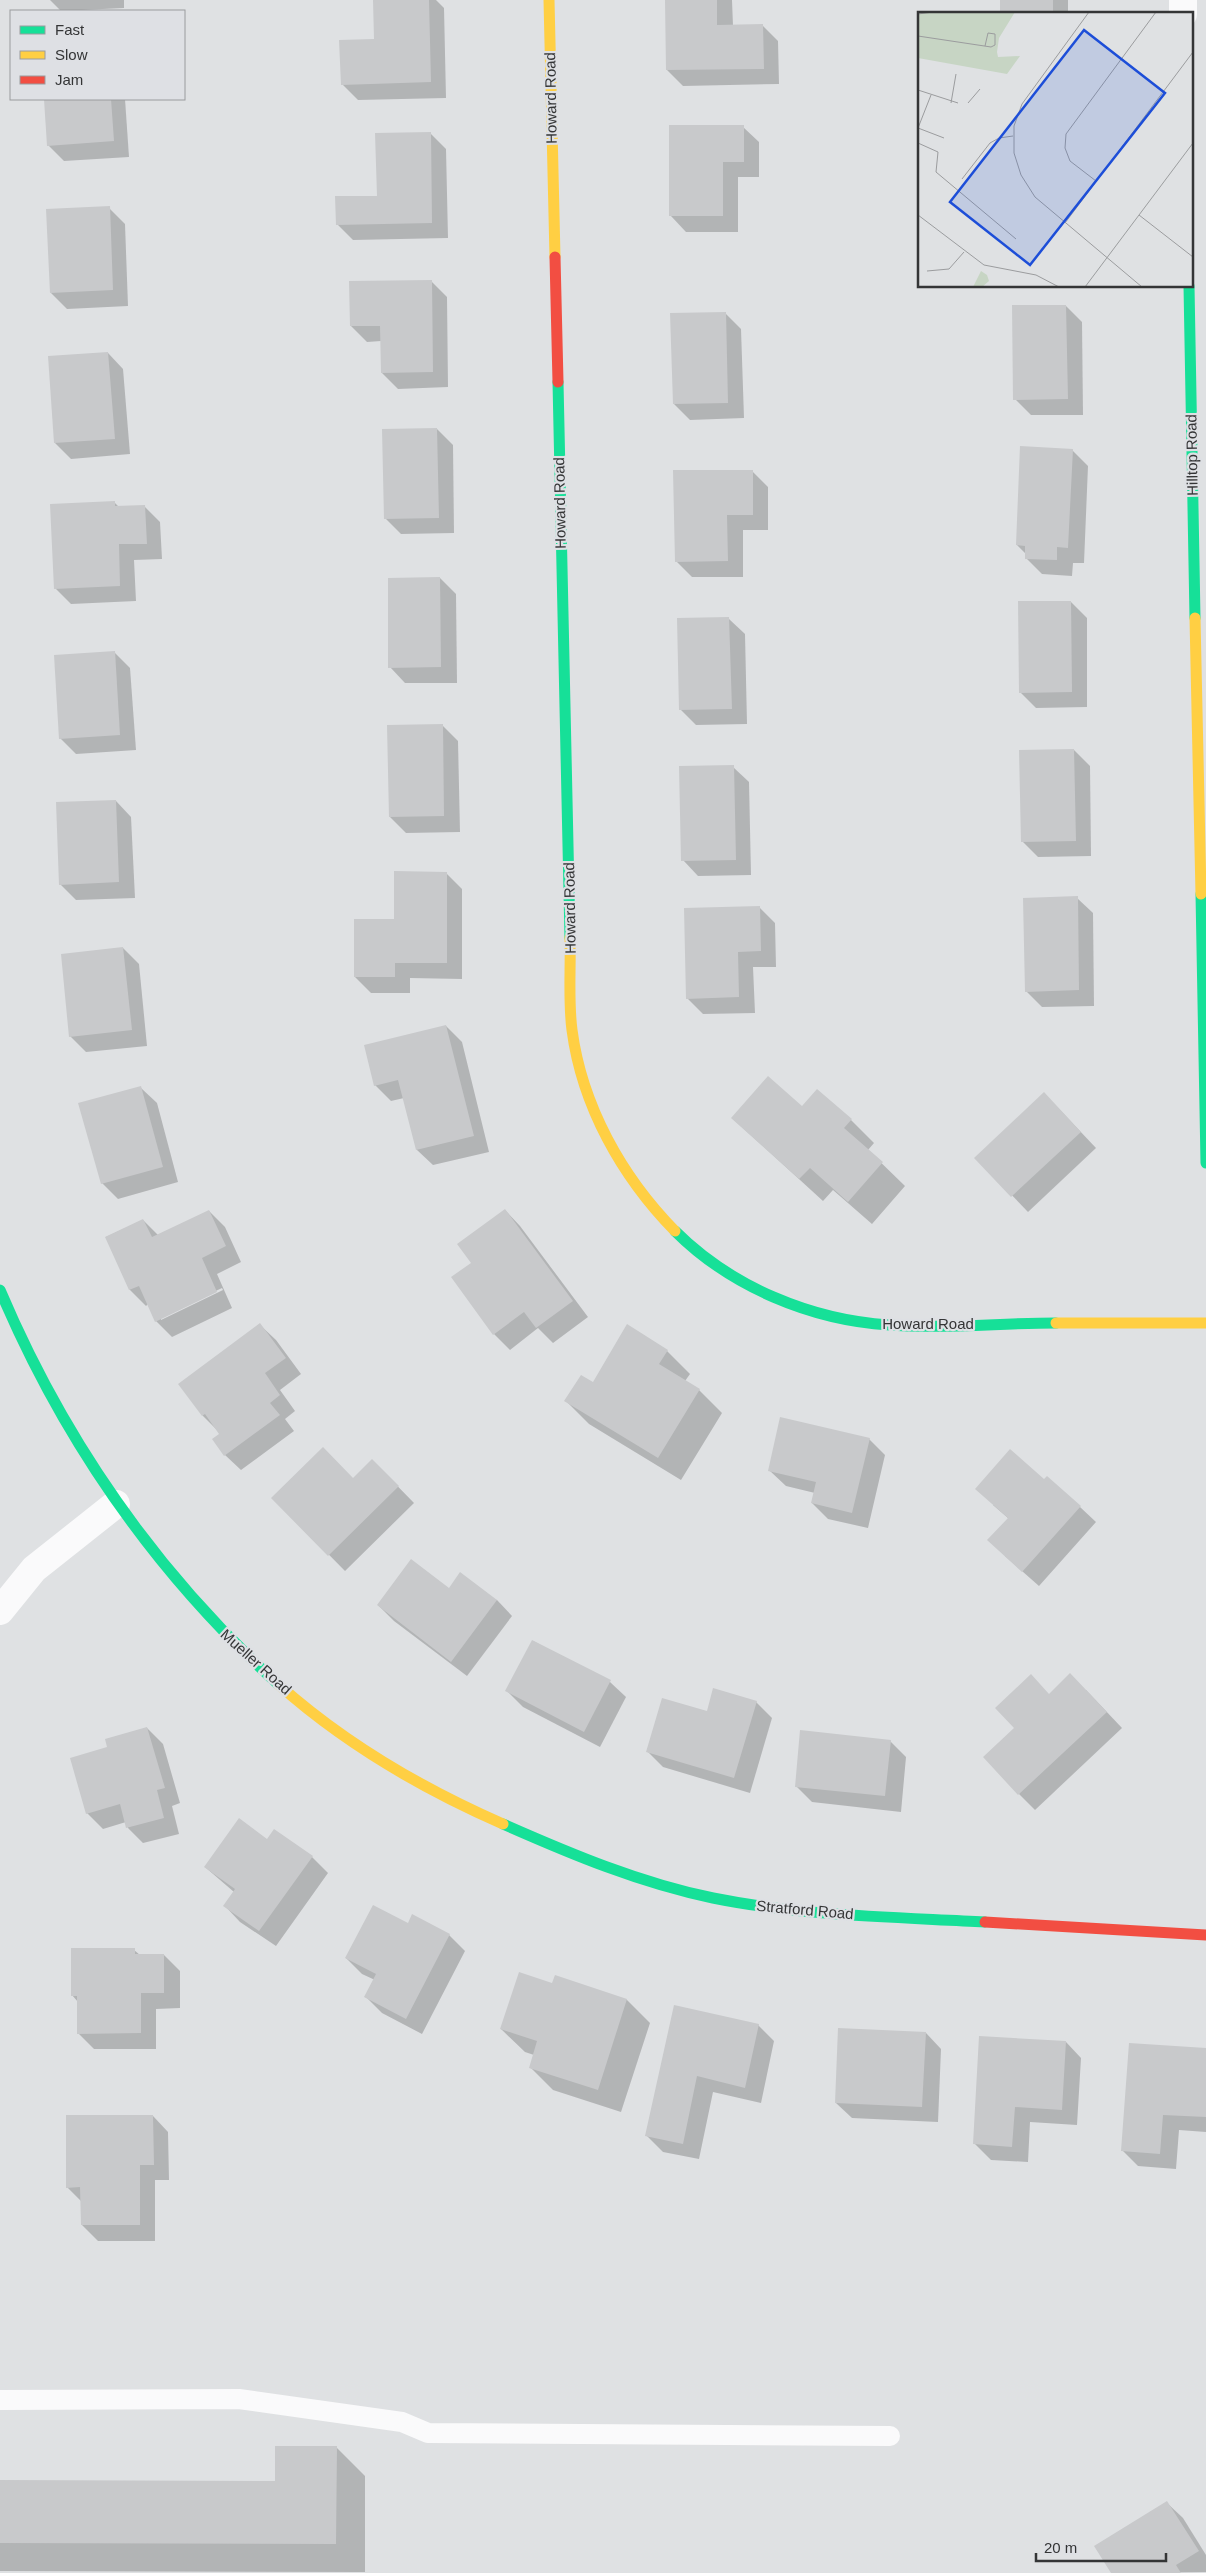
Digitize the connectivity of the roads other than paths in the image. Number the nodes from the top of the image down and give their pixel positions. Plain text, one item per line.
1 (549, 0) edge
2 (1189, 288) edge
3 (1206, 1164) edge
4 (0, 1290) edge
5 (1206, 1322) edge
6 (116, 1504) junction
7 (0, 1611) edge
8 (427, 1786) joint
9 (1206, 1935) edge
10 (0, 2400) edge
11 (890, 2436) dead end

1 - 5 street, Howard Road
2 - 3 street, Hilltop Road
4 - 6 street, Mueller Road
6 - 7 street
6 - 8 street, Mueller Road
8 - 9 street, Stratford Road
10 - 11 lane

